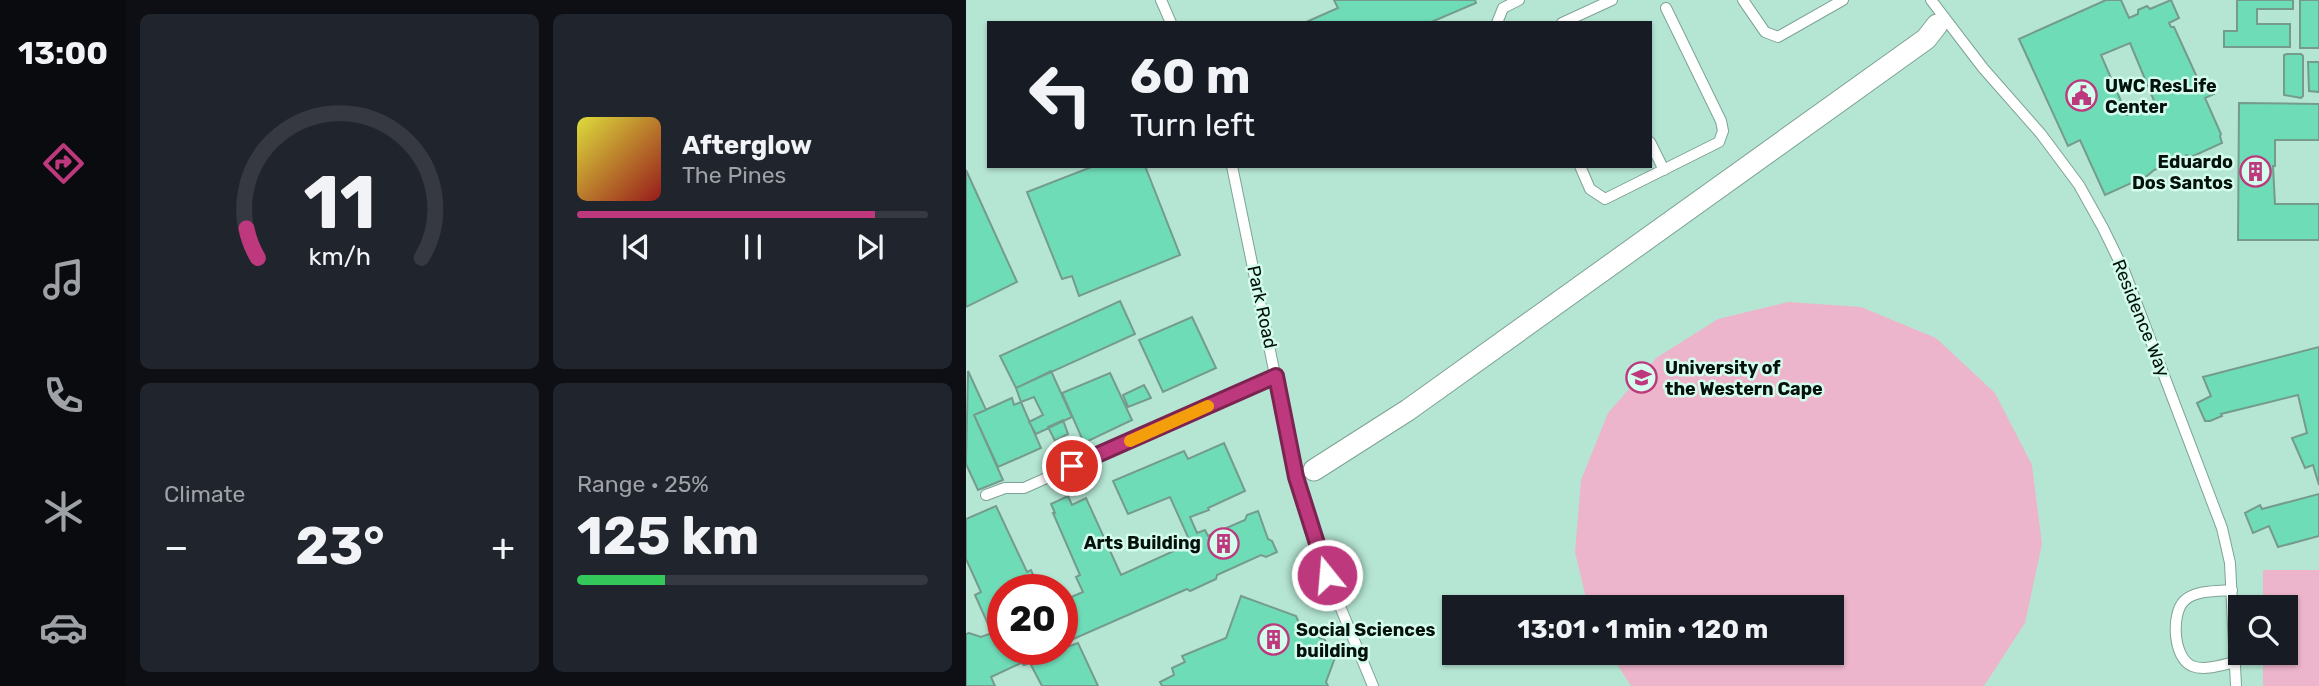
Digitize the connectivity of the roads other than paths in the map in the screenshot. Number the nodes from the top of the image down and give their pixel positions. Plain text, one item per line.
1 (1161, 0) edge
2 (1519, 0) edge
3 (1612, 0) edge
4 (1743, 0) edge
5 (1843, 0) edge
6 (1931, 0) edge
7 (1666, 8) dead end
8 (1587, 11) junction
9 (1170, 21) edge
10 (1498, 21) edge
11 (1566, 21) edge
12 (1591, 21) edge
13 (1937, 25) dead end
14 (1652, 146) edge
15 (1233, 168) edge
16 (1581, 168) edge
17 (1664, 170) junction
18 (1276, 376) junction
19 (1314, 470) dead end
20 (986, 495) dead end
21 (2232, 590) junction
22 (2232, 595) edge
23 (2228, 663) edge
24 (2235, 665) edge
25 (1373, 686) edge
26 (2236, 686) edge

1 - 9 lane
2 - 10 lane
3 - 8 lane
4 - 5 lane
6 - 21 lane, Residence Way
7 - 17 lane
8 - 11 lane
8 - 12 lane
13 - 19 street
14 - 17 lane
15 - 18 lane, Park Road
16 - 17 lane
18 - 20 lane
18 - 25 lane, Park Road
21 - 22 lane, Residence Way
21 - 23 lane
24 - 26 lane, Residence Way

